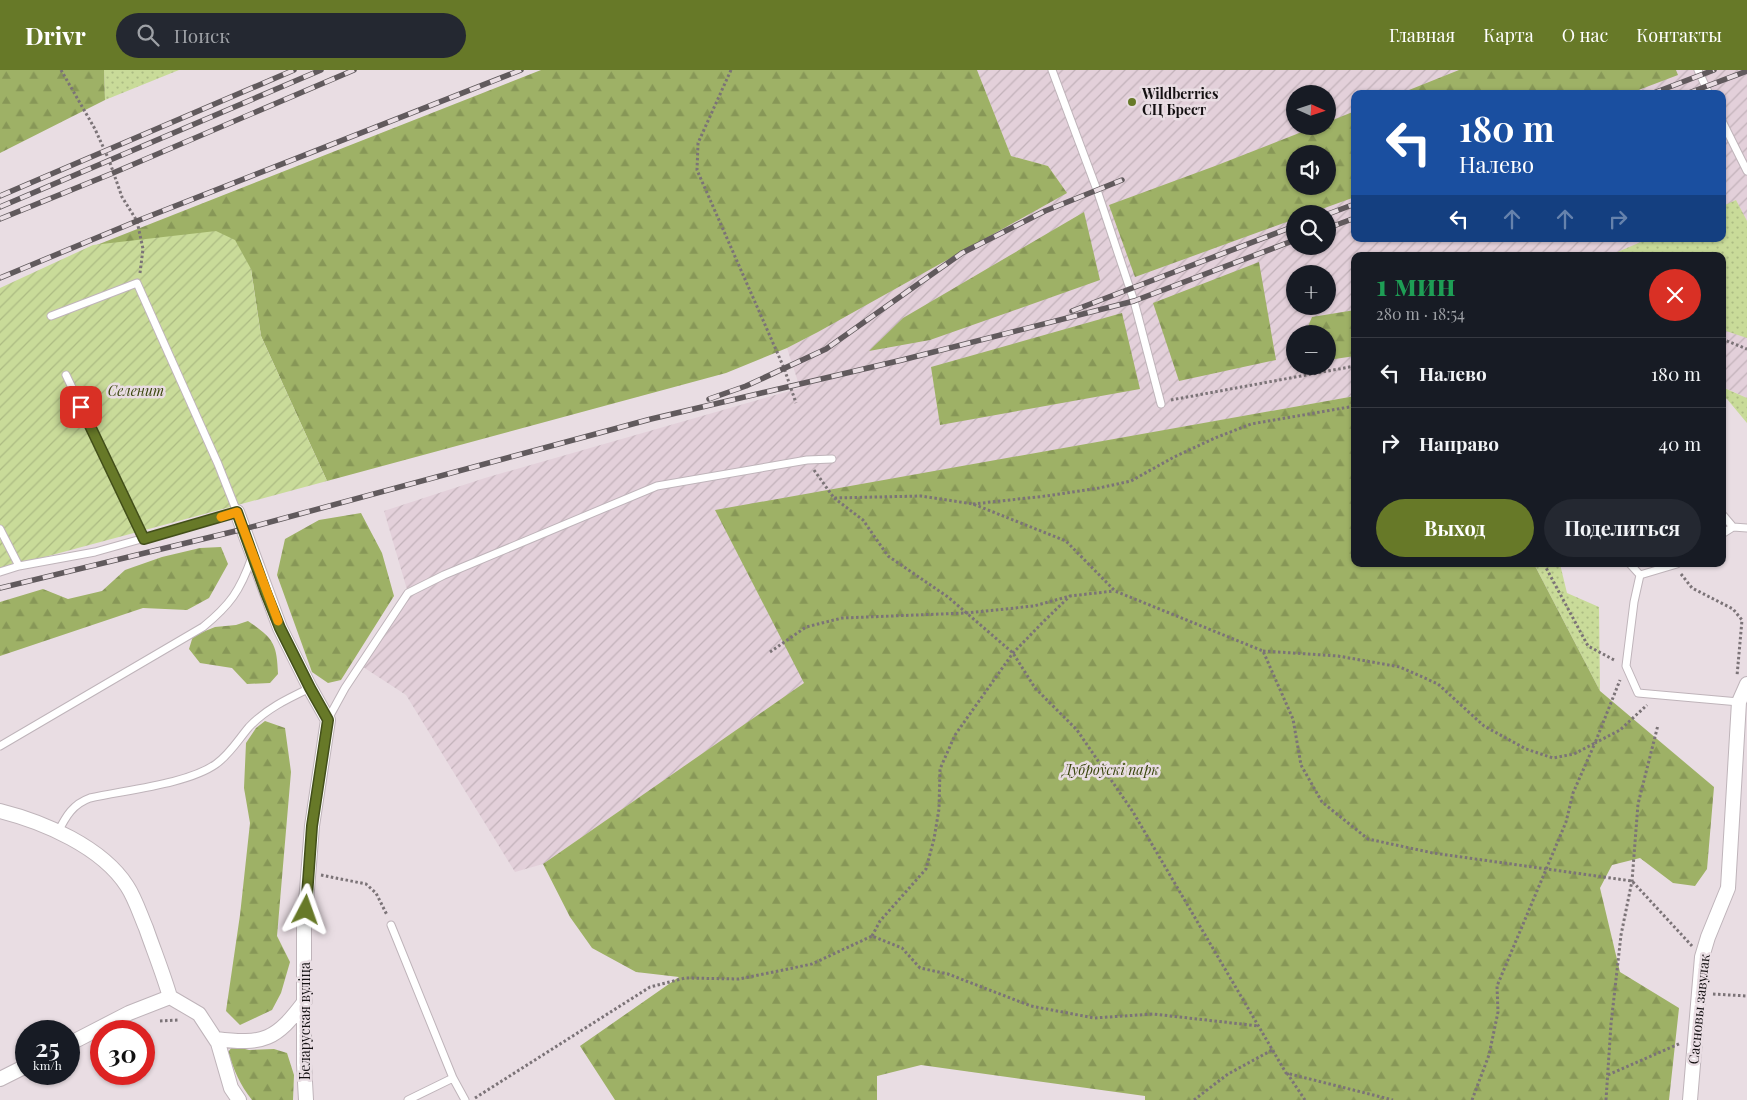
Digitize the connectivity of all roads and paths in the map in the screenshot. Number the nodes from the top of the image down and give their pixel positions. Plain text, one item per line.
1 (61, 70) edge
2 (731, 70) edge
3 (1052, 70) edge
4 (1698, 70) edge
5 (1707, 90) edge
6 (1726, 129) edge
7 (1747, 171) edge
8 (136, 283) junction
9 (51, 316) dead end
10 (1726, 341) edge
11 (1747, 349) edge
12 (1351, 367) edge
13 (66, 374) dead end
14 (796, 402) dead end
15 (1161, 403) joint
16 (1351, 407) edge
17 (832, 459) dead end
18 (807, 460) junction
19 (834, 498) junction
20 (973, 504) junction
21 (237, 512) junction
22 (1726, 519) edge
23 (1733, 528) junction
24 (1747, 528) edge
25 (0, 529) edge
26 (1726, 532) edge
27 (144, 539) junction
28 (253, 555) junction
29 (19, 566) junction
30 (1546, 567) edge
31 (1633, 567) edge
32 (1667, 567) edge
33 (1677, 567) edge
34 (0, 572) edge
35 (1640, 575) junction
36 (1115, 591) junction
37 (1070, 596) junction
38 (966, 613) junction
39 (1263, 651) junction
40 (770, 652) dead end
41 (1013, 653) junction
42 (1626, 666) junction
43 (1747, 684) edge
44 (310, 688) junction
45 (1659, 695) junction
46 (1740, 700) junction
47 (328, 720) junction
48 (1658, 724) dead end
49 (1595, 743) junction
50 (0, 746) edge
51 (0, 812) edge
52 (58, 832) junction
53 (1546, 869) junction
54 (308, 873) junction
55 (1632, 881) junction
56 (391, 925) joint
57 (872, 936) junction
58 (1702, 957) junction
59 (1708, 994) dead end
60 (1747, 996) edge
61 (170, 997) junction
62 (305, 1000) junction
63 (1259, 1026) junction
64 (1696, 1036) junction
65 (80, 1038) edge
66 (216, 1039) junction
67 (1274, 1049) junction
68 (15, 1072) edge
69 (1286, 1073) junction
70 (1608, 1075) junction
71 (453, 1078) junction
72 (0, 1079) edge
73 (232, 1094) edge
74 (239, 1100) edge
75 (306, 1100) edge
76 (408, 1100) edge
77 (465, 1100) edge
78 (473, 1100) edge
79 (1194, 1100) edge
80 (1305, 1100) edge
81 (1393, 1100) edge
82 (1472, 1100) edge
83 (1606, 1100) edge
84 (1690, 1100) edge

1 - 8 path
2 - 14 path
3 - 15 lane
4 - 5 lane
6 - 7 lane
8 - 9 lane
8 - 21 lane
10 - 11 path
12 - 15 path
13 - 27 lane
16 - 20 path
17 - 18 lane
18 - 19 path
18 - 47 lane
19 - 20 path
19 - 38 path
20 - 36 path
21 - 27 lane
21 - 28 street
22 - 23 lane
23 - 24 lane
23 - 26 lane
25 - 29 lane
27 - 29 lane
28 - 44 street
28 - 50 lane
29 - 34 lane
30 - 42 path
31 - 35 lane
32 - 35 lane
33 - 46 path
35 - 42 lane
36 - 37 path
36 - 39 path
37 - 38 path
37 - 41 path
38 - 40 path
38 - 41 path
39 - 49 path
39 - 53 path
41 - 57 path
41 - 63 path
42 - 45 lane
42 - 49 path
43 - 46 street, Сасновы завулак
44 - 47 street
44 - 52 lane
45 - 46 lane
45 - 49 path
46 - 58 street, Сасновы завулак
47 - 54 street, Беларуская вуліца
48 - 55 path
49 - 53 path
51 - 52 street
52 - 61 street
53 - 55 path
53 - 82 path
54 - 56 path
54 - 62 street, Беларуская вуліца
55 - 58 path
55 - 70 path
56 - 71 lane
57 - 63 path
57 - 78 path
58 - 64 street, Сасновы завулак
59 - 60 path
61 - 65 street
61 - 66 street
62 - 66 street
62 - 75 street, Беларуская вуліца
63 - 67 path
64 - 70 path
64 - 84 street, Сасновы завулак
66 - 73 street
67 - 69 path
67 - 79 path
68 - 72 street
69 - 80 path
69 - 81 path
70 - 83 path
71 - 76 lane
71 - 77 lane
73 - 74 street

